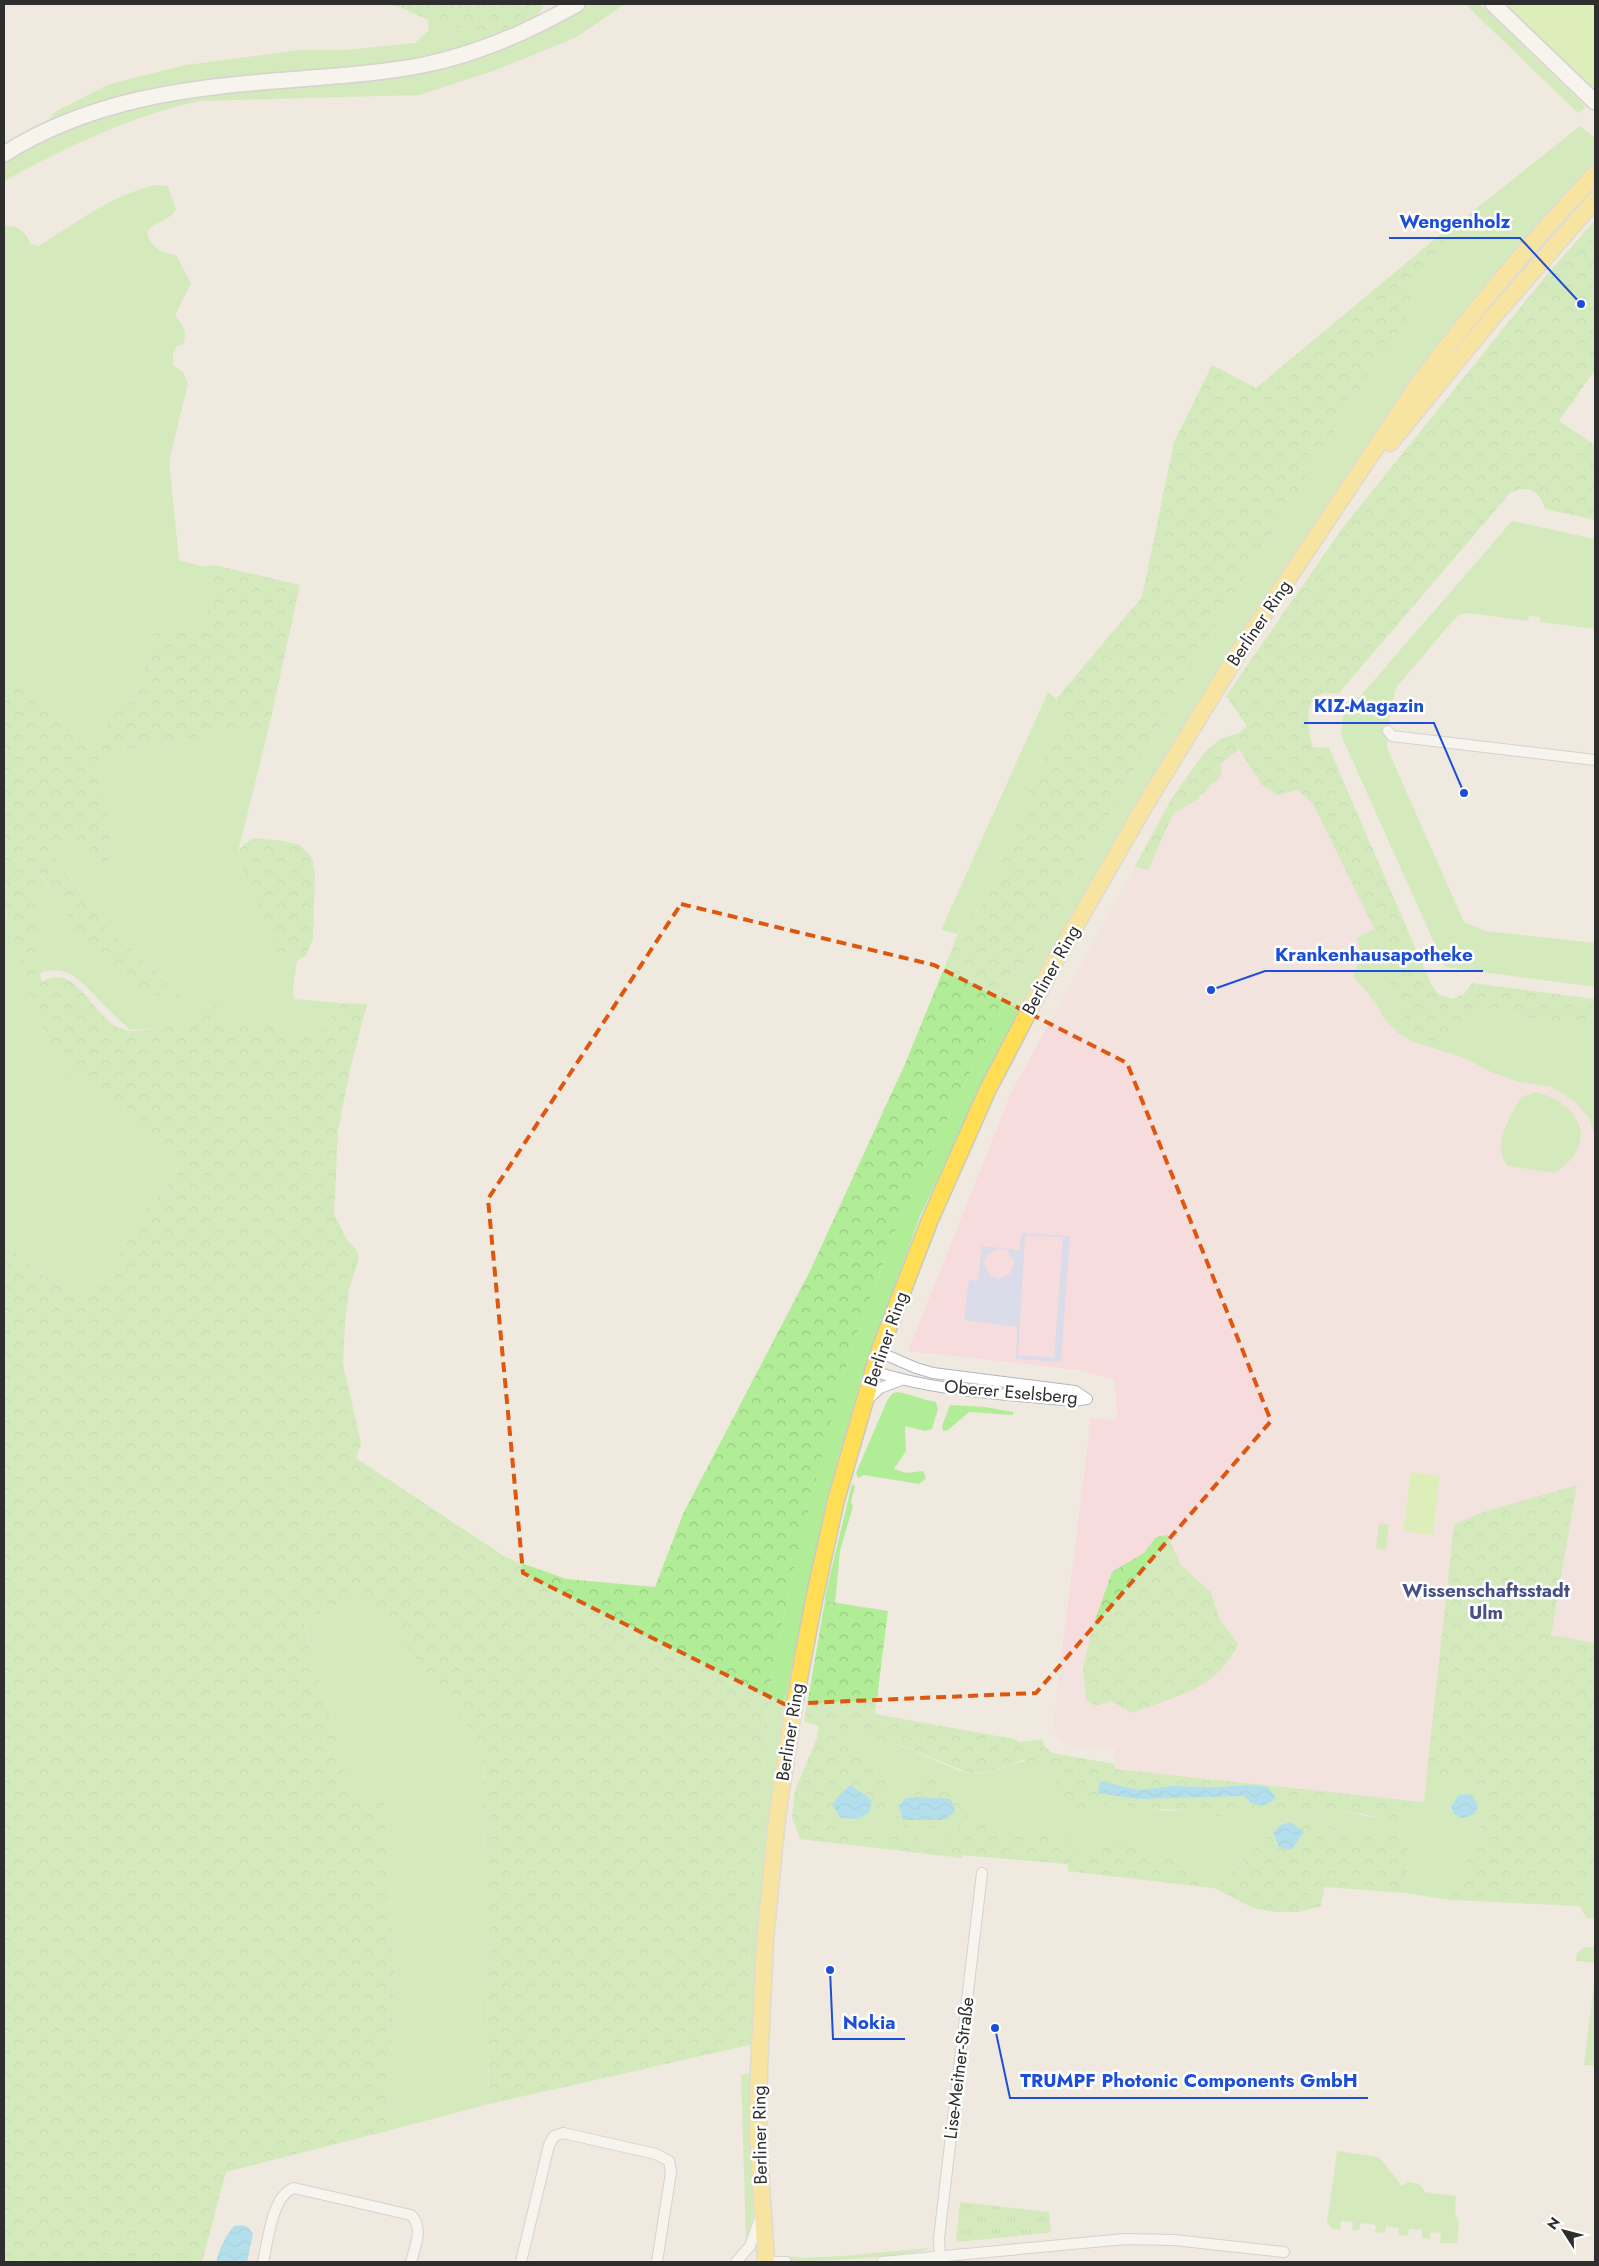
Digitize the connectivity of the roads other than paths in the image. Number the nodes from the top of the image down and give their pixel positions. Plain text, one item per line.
1 (577, 4) edge
2 (1493, 4) edge
3 (1595, 101) edge
4 (4, 154) edge
5 (1595, 174) edge
6 (1595, 200) edge
7 (1330, 517) junction
8 (1388, 731) dead end
9 (1595, 760) edge
10 (879, 1352) junction
11 (873, 1371) junction
12 (901, 1380) junction
13 (863, 1404) junction
14 (982, 1873) dead end
15 (762, 2208) junction
16 (1284, 2252) dead end
17 (939, 2259) edge
18 (263, 2262) edge
19 (411, 2262) edge
20 (521, 2262) edge
21 (656, 2262) edge
22 (736, 2262) edge
23 (761, 2262) edge
24 (766, 2262) edge
25 (786, 2262) edge
26 (882, 2262) edge

1 - 4 street
2 - 3 street
5 - 7 main road, Berliner Ring
6 - 7 main road, Berliner Ring
7 - 10 main road, Berliner Ring
8 - 9 street
10 - 11 main road, Berliner Ring
10 - 12 street, Oberer Eselsberg
11 - 12 street, Oberer Eselsberg
11 - 13 main road, Berliner Ring
12 - 13 street
13 - 15 main road, Berliner Ring
14 - 17 street, Lise-Meitner-Straße
15 - 22 street
15 - 24 main road, Berliner Ring
16 - 17 street
17 - 26 street
18 - 19 street
20 - 21 street
23 - 24 street
24 - 25 street

